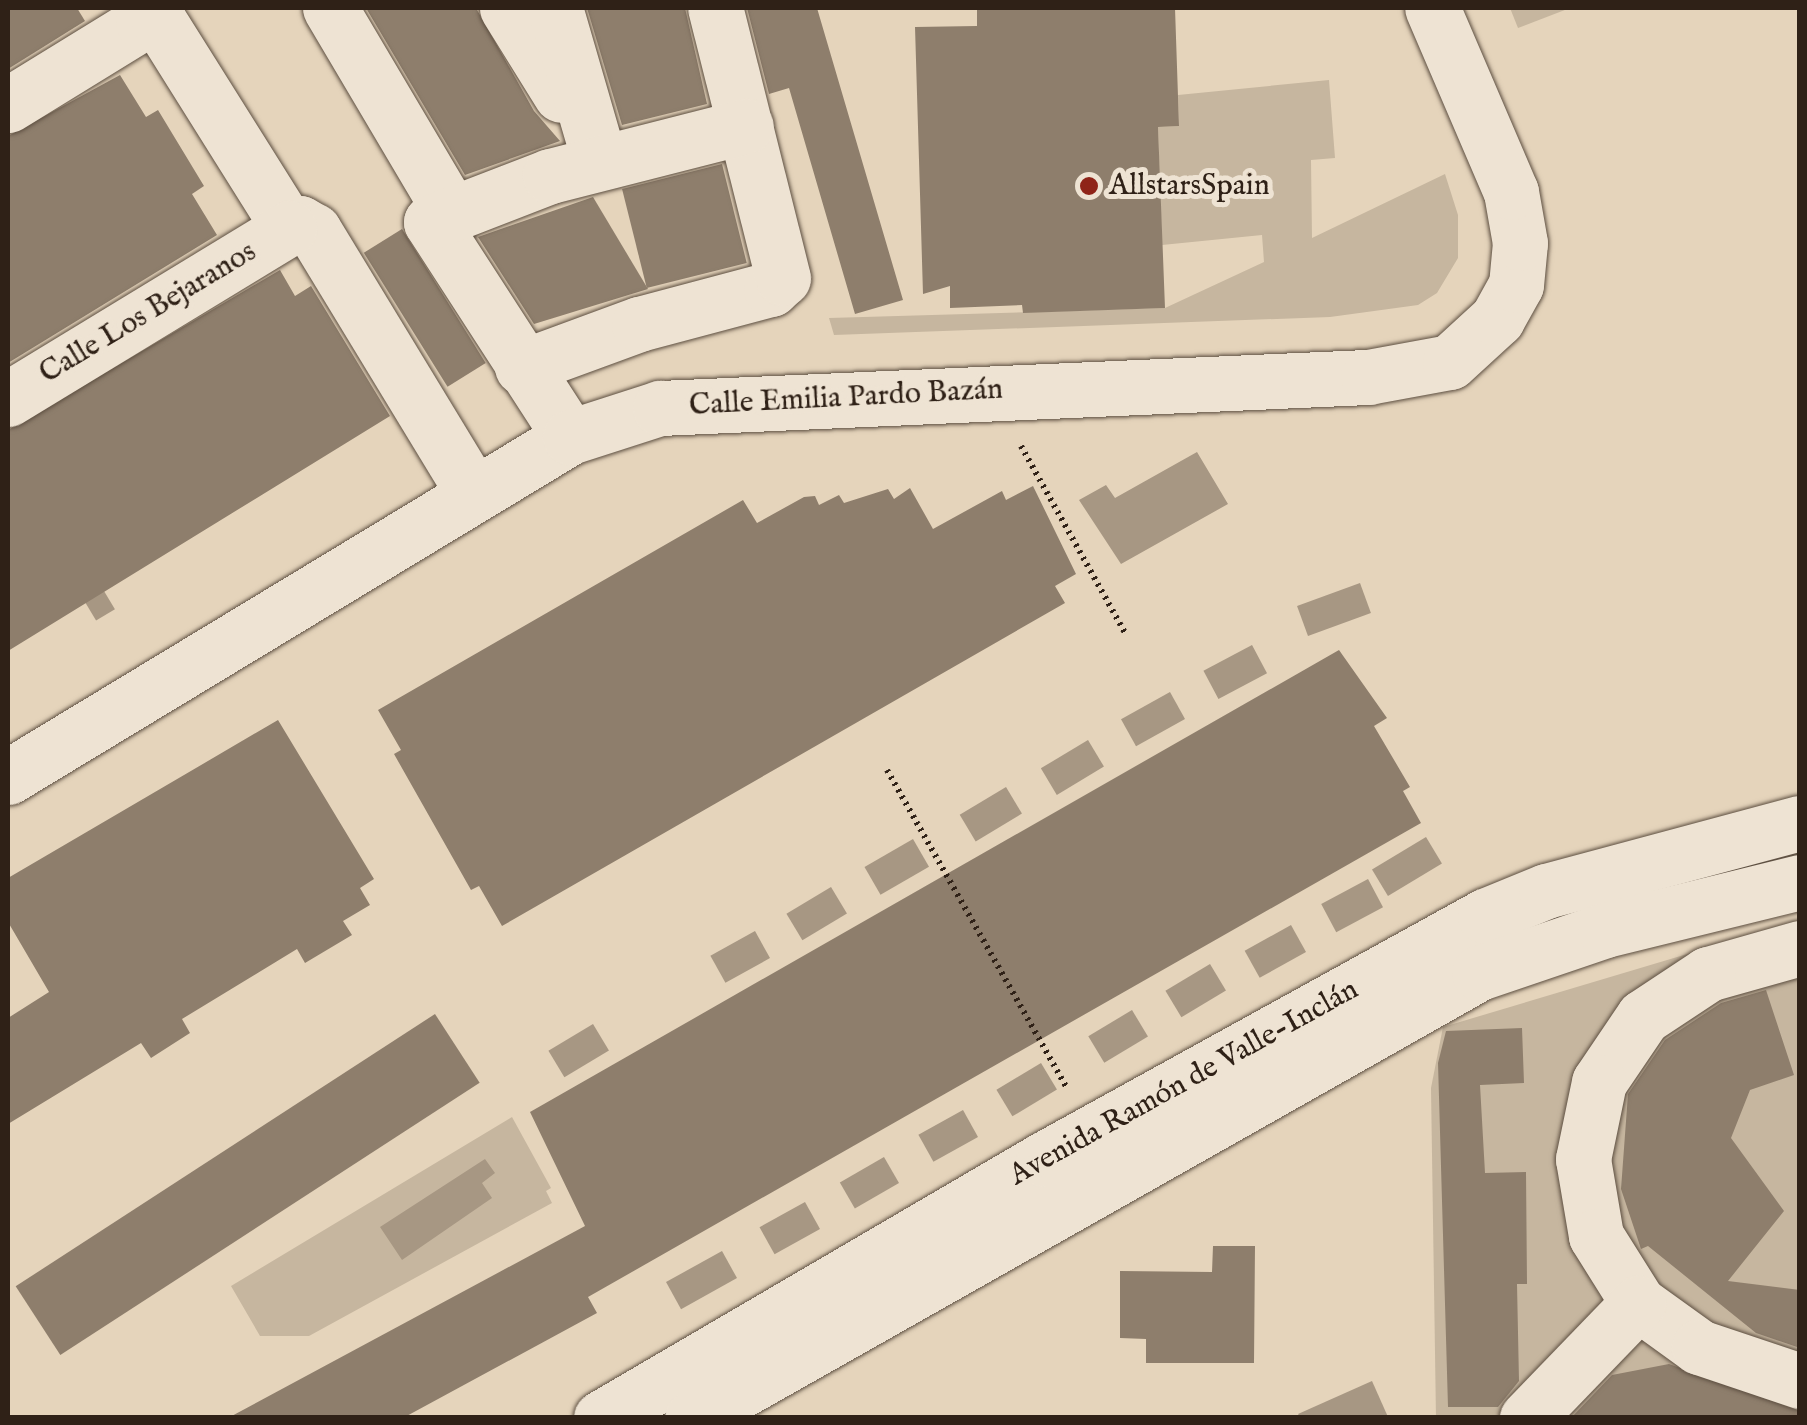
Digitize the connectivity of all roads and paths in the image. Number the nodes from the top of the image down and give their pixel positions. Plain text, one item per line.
1 (330, 8) edge
2 (507, 8) edge
3 (556, 8) edge
4 (716, 8) edge
5 (1432, 8) edge
6 (8, 105) edge
7 (746, 126) junction
8 (595, 148) junction
9 (451, 213) junction
10 (289, 228) junction
11 (522, 367) junction
12 (8, 399) edge
13 (570, 436) junction
14 (1018, 442) dead end
15 (474, 494) junction
16 (1125, 633) dead end
17 (887, 770) dead end
18 (8, 777) edge
19 (1800, 823) edge
20 (1800, 882) edge
21 (1800, 948) edge
22 (1076, 1102) dead end
23 (1638, 1303) junction
24 (1800, 1381) edge
25 (709, 1399) edge
26 (601, 1418) edge
27 (1528, 1418) edge

1 - 9 street
2 - 8 street
3 - 8 street
4 - 7 street
5 - 13 street, Calle Emilia Pardo Bazán
6 - 10 street
7 - 8 street
7 - 11 street
8 - 9 street
9 - 11 street
10 - 12 street, Calle Los Bejaranos
10 - 15 street
11 - 13 street
13 - 15 street, Calle Emilia Pardo Bazán
14 - 16 path
15 - 18 street, Calle Emilia Pardo Bazán
17 - 22 path
19 - 25 street, Avenida Ramón de Valle-Inclán
20 - 25 street, Avenida Ramón de Valle-Inclán
21 - 23 street
23 - 24 street
23 - 27 street
25 - 26 street, Avenida Ramón de Valle-Inclán

